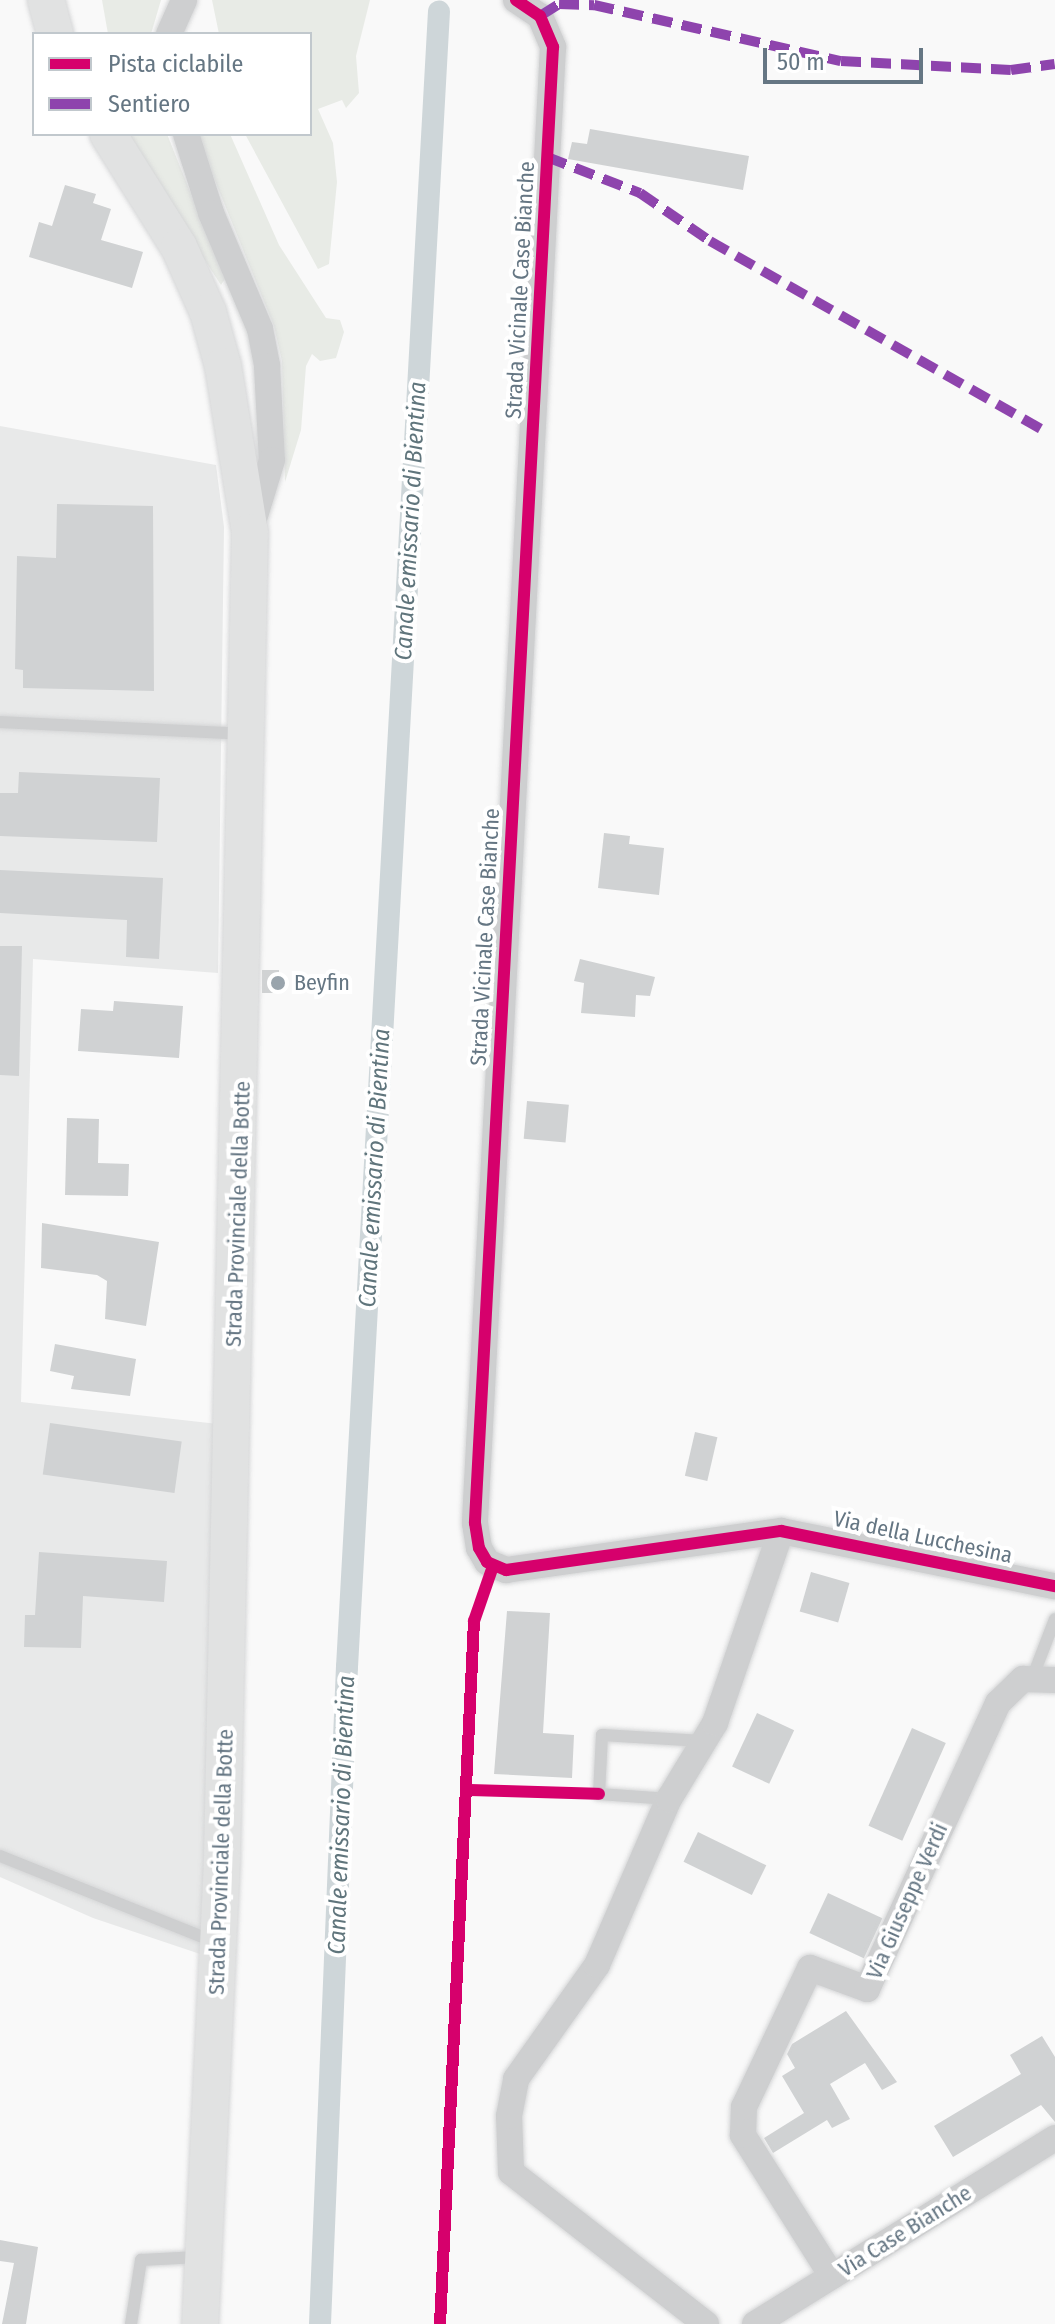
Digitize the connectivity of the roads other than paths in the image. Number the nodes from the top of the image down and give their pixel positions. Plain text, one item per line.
1 (46, 0) edge
2 (184, 0) edge
3 (516, 0) edge
4 (54, 32) edge
5 (170, 32) edge
6 (109, 136) edge
7 (187, 136) edge
8 (250, 532) junction
9 (0, 722) edge
10 (249, 735) junction
11 (781, 1531) junction
12 (1055, 1586) edge
13 (1055, 1619) edge
14 (1044, 1678) edge
15 (707, 1741) junction
16 (669, 1799) junction
17 (0, 1856) edge
18 (218, 1943) junction
19 (1055, 2138) edge
20 (205, 2257) junction
21 (832, 2276) junction
22 (131, 2324) edge
23 (200, 2324) edge
24 (706, 2324) edge
25 (755, 2324) edge

1 - 4 main road
2 - 5 street
3 - 11 street, Strada Vicinale Case Bianche
6 - 8 main road, Strada Provinciale della Botte
7 - 8 street
8 - 10 main road, Strada Provinciale della Botte
9 - 10 lane
10 - 18 main road, Strada Provinciale della Botte
11 - 12 street, Via della Lucchesina
11 - 15 street
13 - 14 lane
14 - 21 street, Via Giuseppe Verdi
15 - 16 street
15 - 16 lane
16 - 24 street
17 - 18 lane
18 - 20 main road, Strada Provinciale della Botte
19 - 21 street, Via Case Bianche
20 - 22 lane
20 - 23 main road, Strada Provinciale della Botte
21 - 25 street, Via Case Bianche

